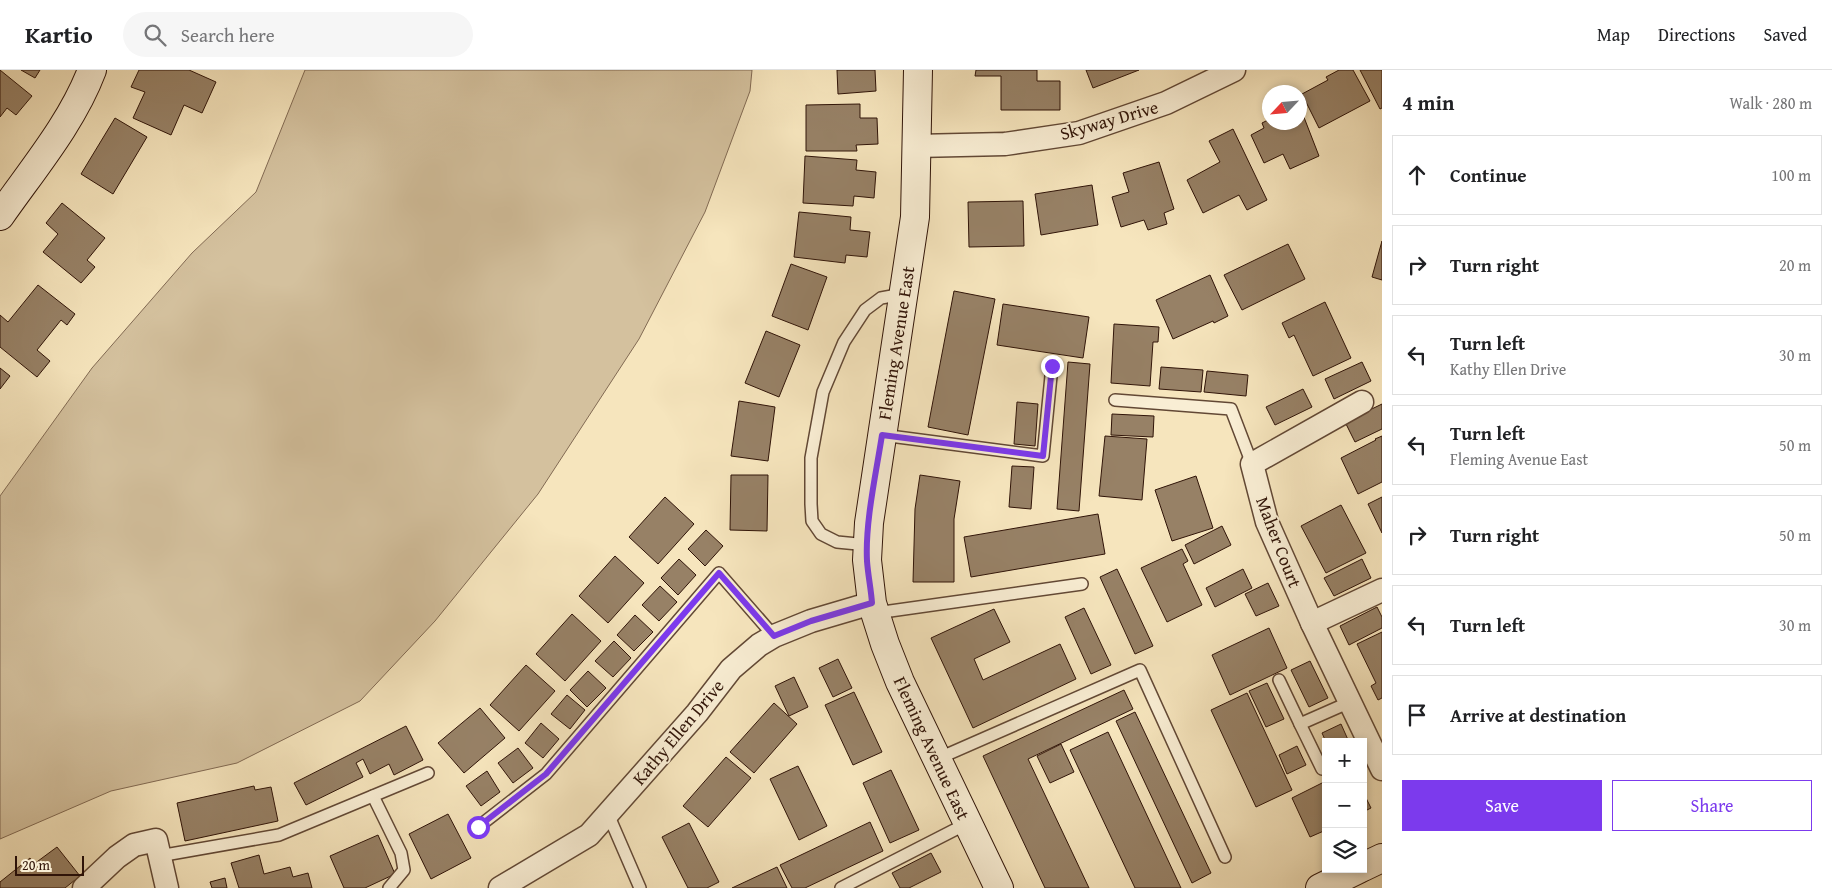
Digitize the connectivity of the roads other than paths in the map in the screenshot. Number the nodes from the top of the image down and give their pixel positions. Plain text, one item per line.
1 (92, 70) edge
2 (918, 70) edge
3 (1233, 70) edge
4 (916, 146) junction
5 (0, 216) edge
6 (903, 294) junction
7 (1052, 366) dead end
8 (1116, 400) dead end
9 (1362, 402) dead end
10 (882, 435) junction
11 (1252, 464) junction
12 (868, 545) junction
13 (1082, 584) dead end
14 (1382, 590) edge
15 (874, 608) junction
16 (1312, 623) junction
17 (774, 636) junction
18 (1279, 680) dead end
19 (1350, 702) junction
20 (1300, 724) junction
21 (937, 759) junction
22 (1322, 769) dead end
23 (1382, 769) edge
24 (428, 773) dead end
25 (373, 796) junction
26 (608, 814) junction
27 (968, 823) junction
28 (478, 827) dead end
29 (159, 856) junction
30 (1225, 857) dead end
31 (1382, 858) edge
32 (1367, 865) edge
33 (1351, 873) edge
34 (84, 888) edge
35 (167, 888) edge
36 (389, 888) edge
37 (500, 888) edge
38 (640, 888) edge
39 (841, 888) edge
40 (998, 888) edge
41 (1320, 888) edge

1 - 5 street
2 - 4 street, Fleming Avenue East
3 - 4 street, Skyway Drive
4 - 6 street, Fleming Avenue East
6 - 10 street, Fleming Avenue East
6 - 12 lane
7 - 10 lane
8 - 11 lane
9 - 11 street
10 - 12 street, Fleming Avenue East
11 - 16 street, Maher Court
12 - 15 street, Fleming Avenue East
13 - 15 lane
14 - 16 street
15 - 17 street, Kathy Ellen Drive
15 - 21 street, Fleming Avenue East
16 - 19 street, Maher Court
17 - 26 street, Kathy Ellen Drive
17 - 28 lane
18 - 20 lane
19 - 20 lane
19 - 23 street, Maher Court
20 - 22 lane
21 - 27 street, Fleming Avenue East
21 - 30 lane
24 - 25 lane
25 - 29 lane
25 - 36 lane
26 - 37 street, Kathy Ellen Drive
26 - 38 lane
27 - 39 lane
27 - 40 street, Fleming Avenue East
29 - 34 street
29 - 35 street
31 - 32 street
33 - 41 street

